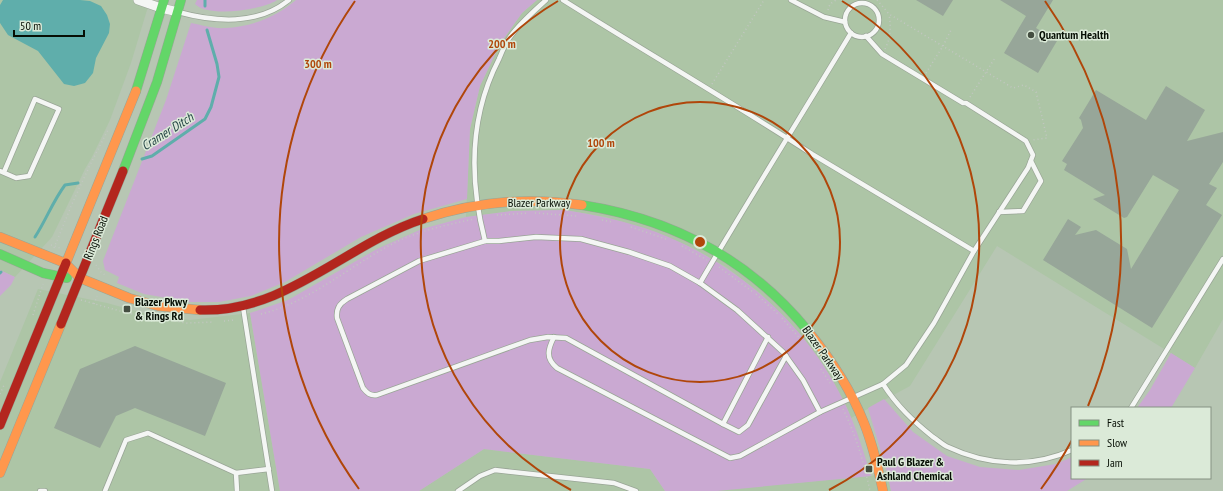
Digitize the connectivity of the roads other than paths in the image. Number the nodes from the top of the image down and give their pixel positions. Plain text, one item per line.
1 (138, 0) edge
2 (182, 0) edge
3 (289, 0) edge
4 (546, 0) edge
5 (563, 0) edge
6 (791, 0) edge
7 (163, 4) edge
8 (178, 12) junction
9 (845, 22) junction
10 (852, 33) junction
11 (866, 36) junction
12 (788, 138) junction
13 (1031, 161) junction
14 (2, 172) edge
15 (477, 206) junction
16 (1000, 212) junction
17 (0, 237) edge
18 (485, 241) junction
19 (718, 252) junction
20 (974, 252) junction
21 (0, 254) edge
22 (1223, 260) edge
23 (66, 264) junction
24 (60, 278) junction
25 (80, 278) junction
26 (700, 283) junction
27 (242, 307) junction
28 (554, 337) junction
29 (768, 337) junction
30 (786, 356) junction
31 (883, 384) junction
32 (851, 398) junction
33 (1132, 407) edge
34 (820, 412) junction
35 (0, 424) edge
36 (723, 424) junction
37 (1071, 450) edge
38 (269, 469) junction
39 (0, 473) edge
40 (236, 473) junction
41 (40, 491) edge
42 (45, 491) edge
43 (105, 491) edge
44 (237, 491) edge
45 (272, 491) edge
46 (458, 491) edge
47 (636, 491) edge
48 (882, 491) edge

1 - 7 street
2 - 8 street, Rings Road
3 - 8 lane
4 - 15 lane
5 - 12 lane
6 - 9 lane
7 - 8 street
7 - 23 street, Rings Road
8 - 25 street, Rings Road
9 - 10 lane
9 - 11 lane
10 - 11 lane
10 - 12 lane
11 - 13 lane
12 - 19 lane
12 - 20 lane
13 - 16 lane
13 - 16 lane
14 - 14 lane
15 - 18 lane
15 - 19 street, Blazer Parkway
15 - 27 street, Blazer Parkway
16 - 20 lane
17 - 23 street, Blazer Parkway
18 - 26 lane
18 - 28 lane
19 - 26 lane
19 - 32 street, Blazer Parkway
20 - 31 lane
21 - 24 street, Blazer Parkway
22 - 33 lane
23 - 24 street, Rings Road
23 - 25 street, Blazer Parkway
24 - 25 street, Blazer Parkway
24 - 35 street, Rings Road
25 - 27 street, Blazer Parkway
25 - 39 street, Rings Road
26 - 29 lane
27 - 38 lane
28 - 34 lane
28 - 36 lane
29 - 30 lane
29 - 36 lane
30 - 34 lane
30 - 36 lane
31 - 32 lane
31 - 37 lane
32 - 34 lane
32 - 48 street, Blazer Parkway
38 - 40 lane
38 - 45 lane
40 - 43 lane
40 - 44 lane
41 - 42 lane
46 - 47 lane

